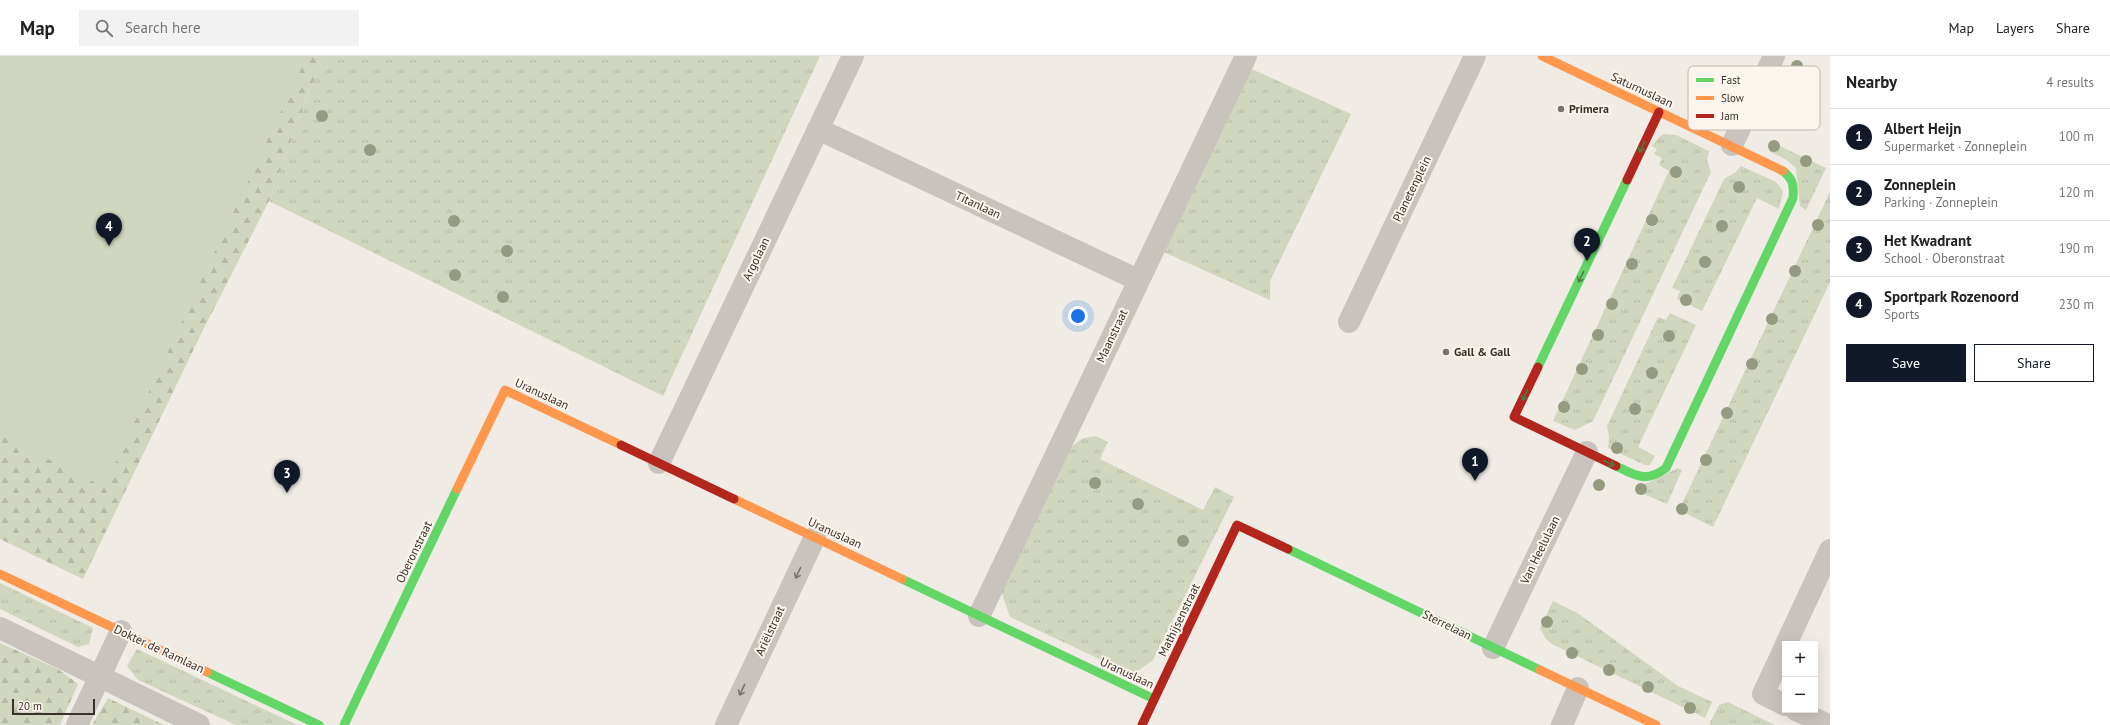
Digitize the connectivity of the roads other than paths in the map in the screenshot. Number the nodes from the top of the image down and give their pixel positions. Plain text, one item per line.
1 (853, 56) edge
2 (1246, 56) edge
3 (1475, 56) edge
4 (1542, 56) edge
5 (1774, 56) edge
6 (1769, 66) edge
7 (1659, 112) junction
8 (1688, 125) edge
9 (818, 129) junction
10 (1699, 130) edge
11 (1739, 130) edge
12 (1732, 145) junction
13 (1138, 280) junction
14 (1349, 322) dead end
15 (505, 390) joint
16 (1587, 452) junction
17 (658, 463) junction
18 (1237, 525) joint
19 (815, 537) junction
20 (1830, 550) edge
21 (0, 574) edge
22 (979, 616) junction
23 (0, 628) edge
24 (121, 631) junction
25 (1787, 641) edge
26 (1494, 648) junction
27 (1782, 653) edge
28 (99, 677) junction
29 (1578, 688) junction
30 (1154, 699) junction
31 (1782, 704) edge
32 (1804, 713) edge
33 (1827, 722) edge
34 (77, 725) edge
35 (199, 725) edge
36 (318, 725) edge
37 (344, 725) edge
38 (726, 725) edge
39 (1142, 725) edge
40 (1562, 725) edge
41 (1656, 725) edge

1 - 9 street, Argolaan
2 - 13 street, Maanstraat
3 - 14 street, Planetenplein
4 - 7 street, Saturnuslaan
5 - 6 street
7 - 8 street, Saturnuslaan
7 -> 16 street, Saturnuslaan
9 - 13 street, Titanlaan
9 - 17 street, Argolaan
10 - 12 street, Saturnuslaan
11 - 12 street
16 -> 12 street, Saturnuslaan
13 - 22 street, Maanstraat
15 - 17 street, Uranuslaan
15 - 37 street, Oberonstraat
16 - 26 street, Van Heelulaan
17 - 19 street, Uranuslaan
18 - 26 street, Sterrelaan
18 - 30 street, Mathijsenstraat
19 - 22 street, Uranuslaan
19 -> 38 street, Ariëlstraat
20 - 25 street
21 - 24 street, Dokter de Ramlaan
22 - 30 street, Uranuslaan
23 - 28 street
24 - 28 street
24 - 36 street, Dokter de Ramlaan
26 - 29 street, Sterrelaan
27 - 31 street
28 - 34 street
28 - 35 street
29 - 40 street
29 - 41 street, Sterrelaan
30 - 39 street, Mathijsenstraat
32 - 33 street

